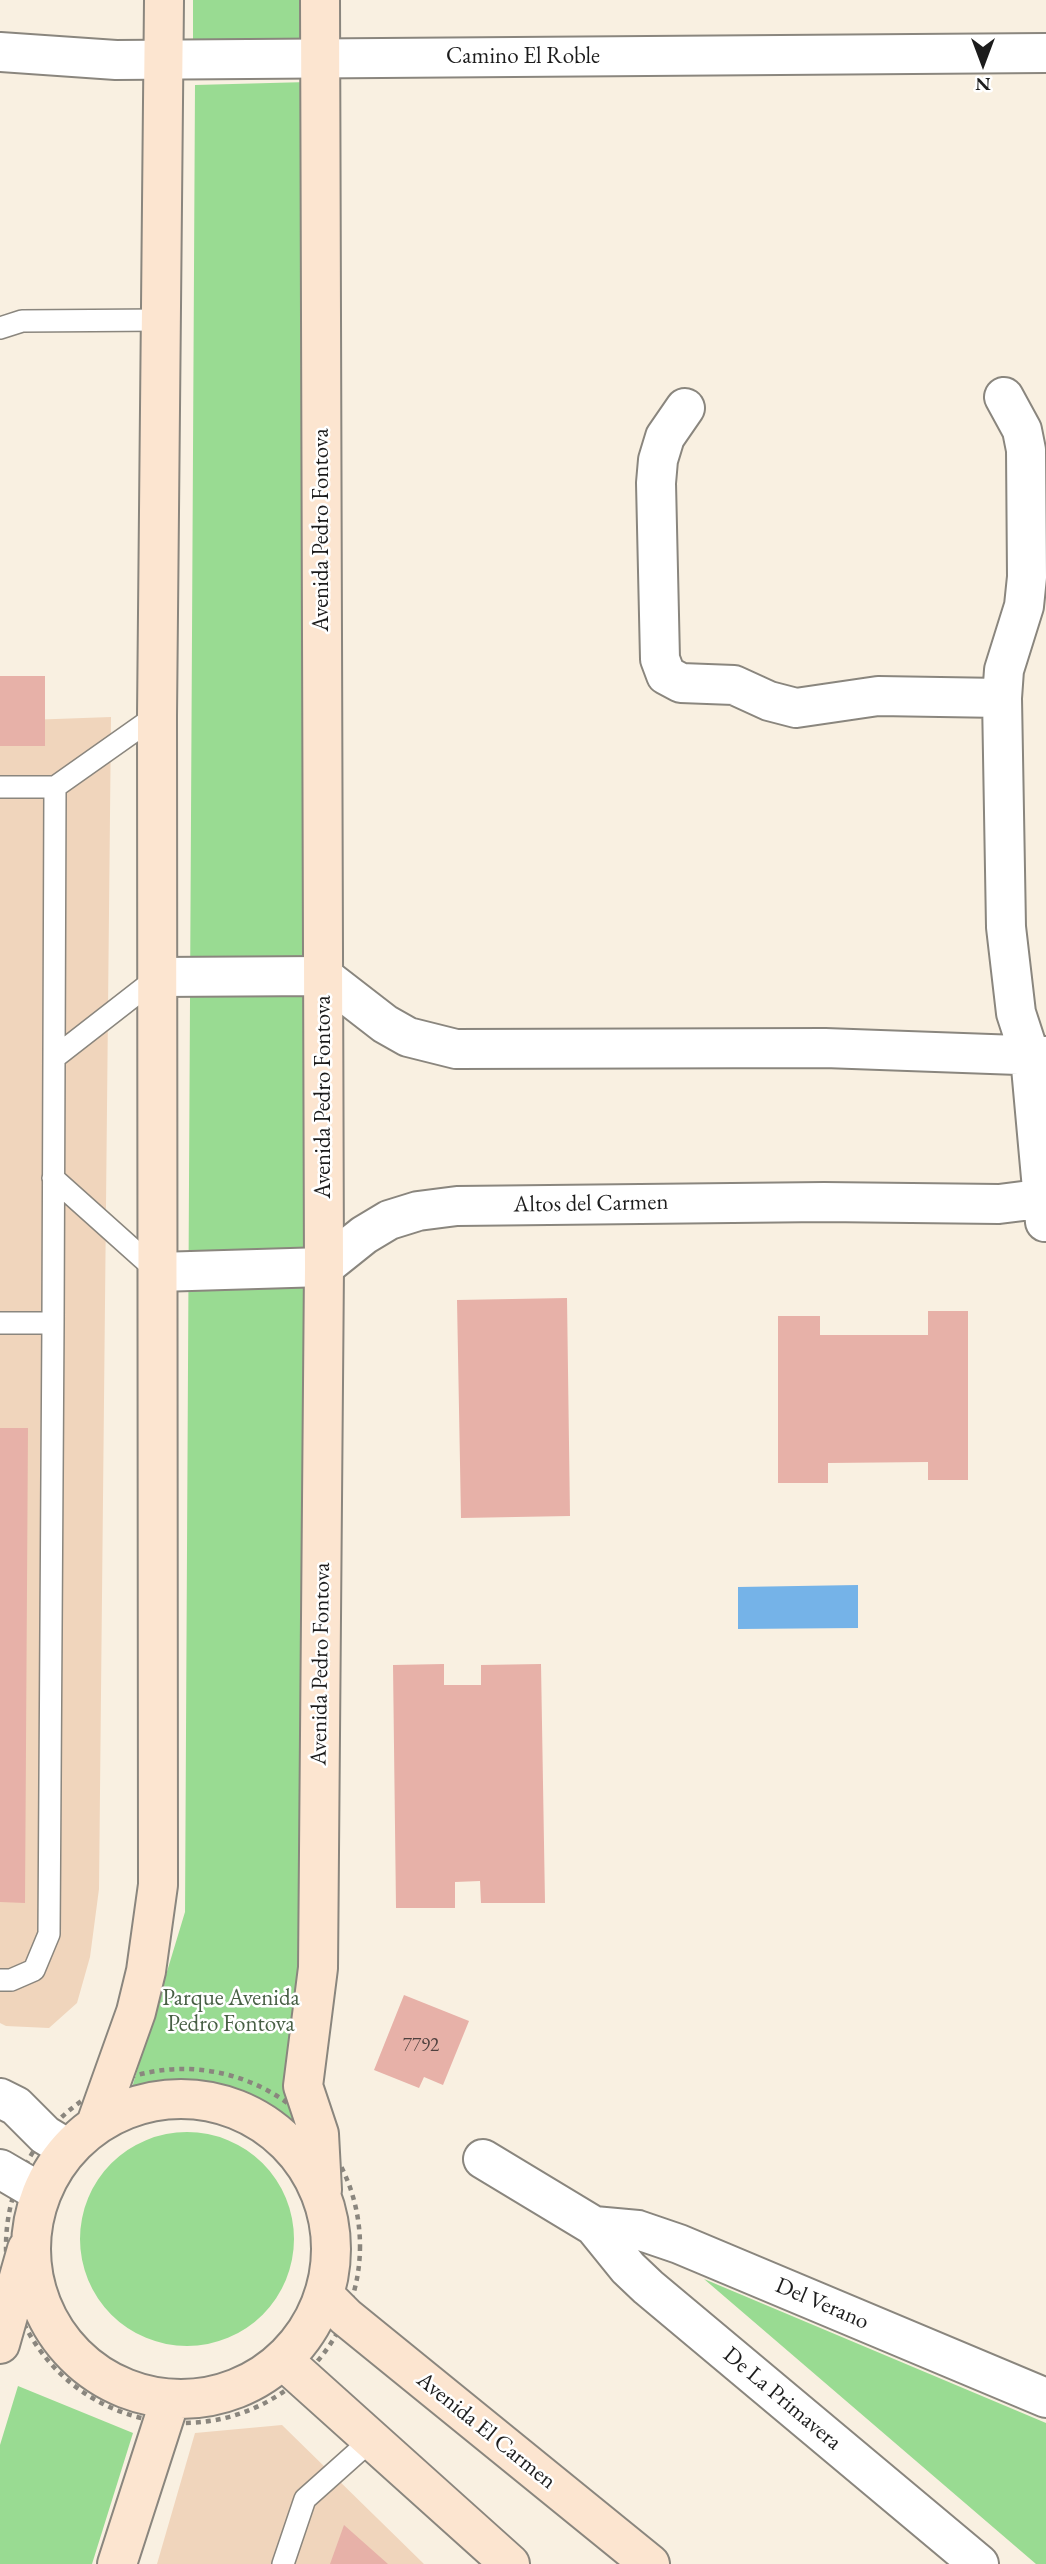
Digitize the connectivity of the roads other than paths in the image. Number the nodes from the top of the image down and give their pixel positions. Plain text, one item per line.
1 (164, 0) edge
2 (320, 0) edge
3 (0, 52) edge
4 (1046, 52) edge
5 (320, 58) junction
6 (164, 60) junction
7 (162, 320) junction
8 (0, 328) edge
9 (1004, 397) dead end
10 (685, 408) dead end
11 (1002, 698) junction
12 (156, 715) junction
13 (0, 787) edge
14 (55, 787) junction
15 (323, 976) junction
16 (158, 978) junction
17 (1038, 1056) edge
18 (54, 1058) junction
19 (53, 1178) junction
20 (1044, 1208) edge
21 (324, 1267) junction
22 (158, 1272) junction
23 (0, 1323) edge
24 (53, 1323) junction
25 (0, 1980) edge
26 (0, 2098) edge
27 (96, 2124) junction
28 (56, 2142) junction
29 (483, 2159) dead end
30 (20, 2181) edge
31 (321, 2190) junction
32 (594, 2226) junction
33 (30, 2237) junction
34 (679, 2244) junction
35 (648, 2287) junction
36 (335, 2306) junction
37 (0, 2344) edge
38 (293, 2369) junction
39 (1046, 2398) edge
40 (167, 2411) junction
41 (370, 2441) junction
42 (117, 2564) edge
43 (283, 2564) edge
44 (510, 2564) edge
45 (650, 2564) edge
46 (979, 2564) edge

1 - 6 street
2 - 5 street, Avenida Pedro Fontova
3 - 6 street, Camino El Roble
4 - 5 street, Camino El Roble
5 - 6 street, Camino El Roble
5 - 15 street, Avenida Pedro Fontova
6 - 7 street
7 - 8 lane
7 - 12 street
9 - 11 street, Altos del Carmen
10 - 11 street
11 - 17 street, Altos del Carmen
12 - 14 lane
12 - 16 street
13 - 14 lane
14 - 18 lane
15 - 16 street
15 - 17 street
15 - 21 street, Avenida Pedro Fontova
16 - 18 lane
16 - 22 street
17 - 20 street, Altos del Carmen
18 - 19 lane
19 - 22 lane
19 - 24 lane
20 - 21 street, Altos del Carmen
21 - 22 street
21 - 31 street, Avenida Pedro Fontova
22 - 27 street
23 - 24 lane
24 - 25 lane
26 - 28 street
27 - 28 street
27 - 31 street
28 - 30 street
29 - 32 street
30 - 33 street
31 - 36 street
32 - 34 street, Del Verano
32 - 35 street, De La Primavera
33 - 37 street
33 - 40 street
34 - 35 street
34 - 39 street, Del Verano
35 - 46 street, De La Primavera
36 - 38 street
36 - 45 street, Avenida El Carmen
38 - 40 street
38 - 41 street
40 - 42 street
41 - 43 lane
41 - 44 street

